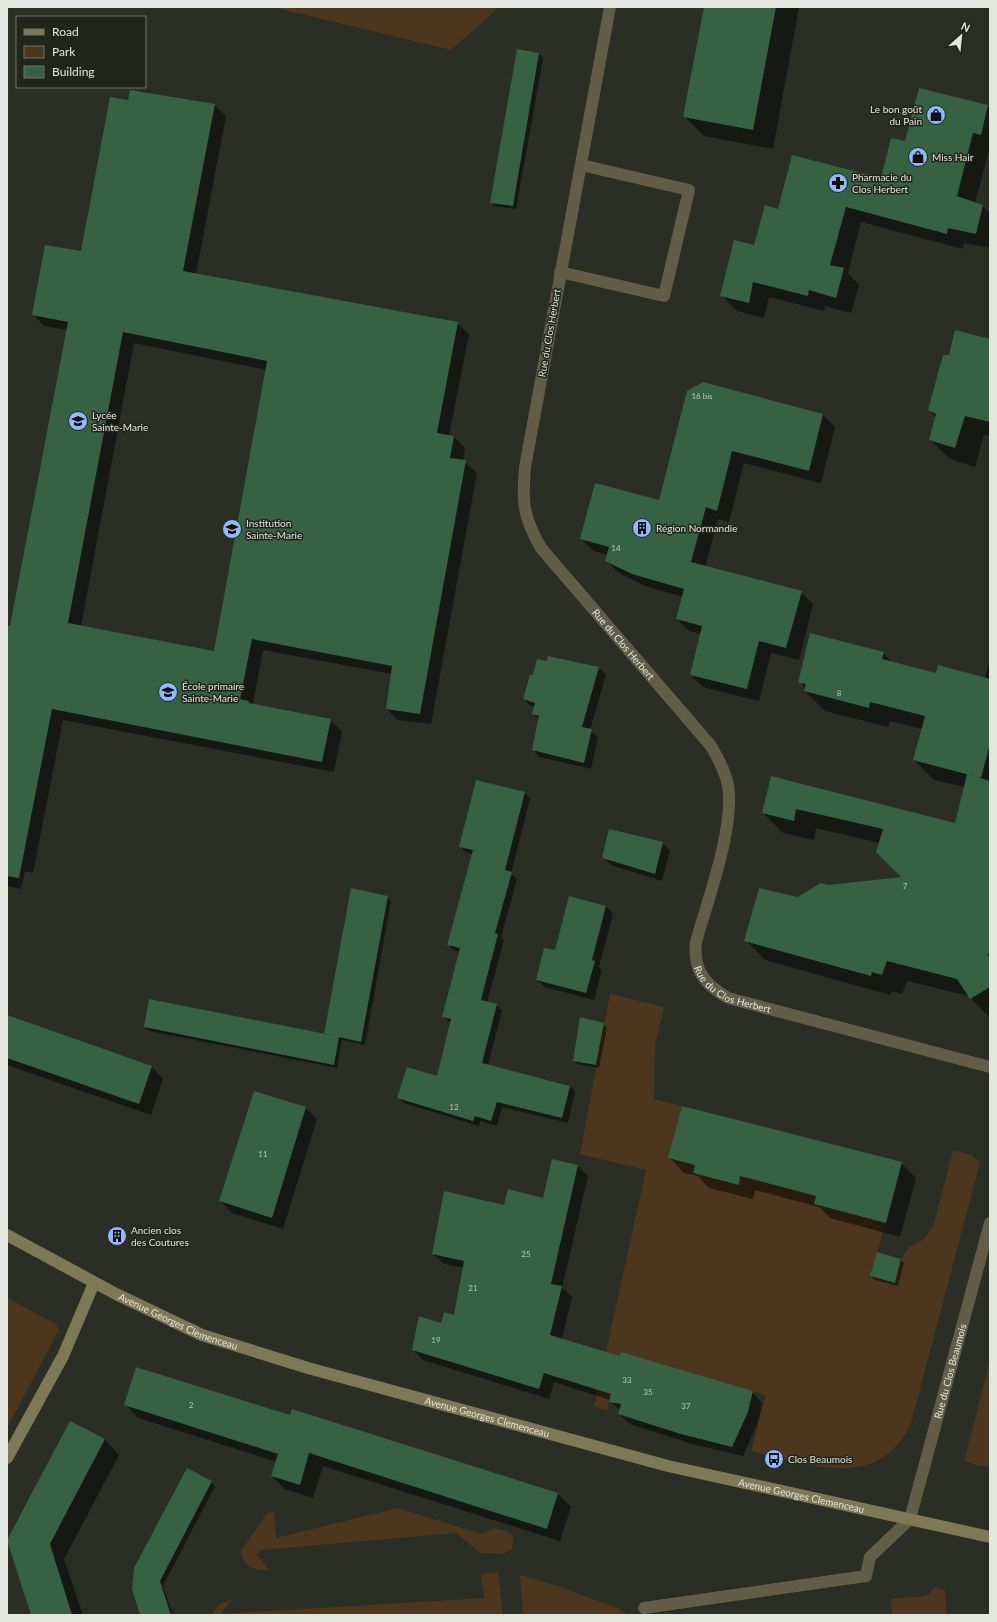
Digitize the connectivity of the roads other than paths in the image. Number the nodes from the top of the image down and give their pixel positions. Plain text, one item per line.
1 (610, 7) edge
2 (581, 164) junction
3 (560, 272) junction
4 (990, 1067) edge
5 (990, 1223) edge
6 (7, 1235) edge
7 (94, 1283) junction
8 (7, 1458) edge
9 (910, 1519) junction
10 (990, 1537) edge
11 (644, 1608) dead end

1 - 2 street, Rue du Clos Herbert
2 - 3 street, Rue du Clos Herbert
2 - 3 street
3 - 4 street, Rue du Clos Herbert
5 - 9 street, Rue du Clos Beaumois
6 - 7 main road, Avenue Georges Clemenceau
7 - 8 main road
7 - 9 main road, Avenue Georges Clemenceau
9 - 10 main road, Avenue Georges Clemenceau
9 - 11 street

